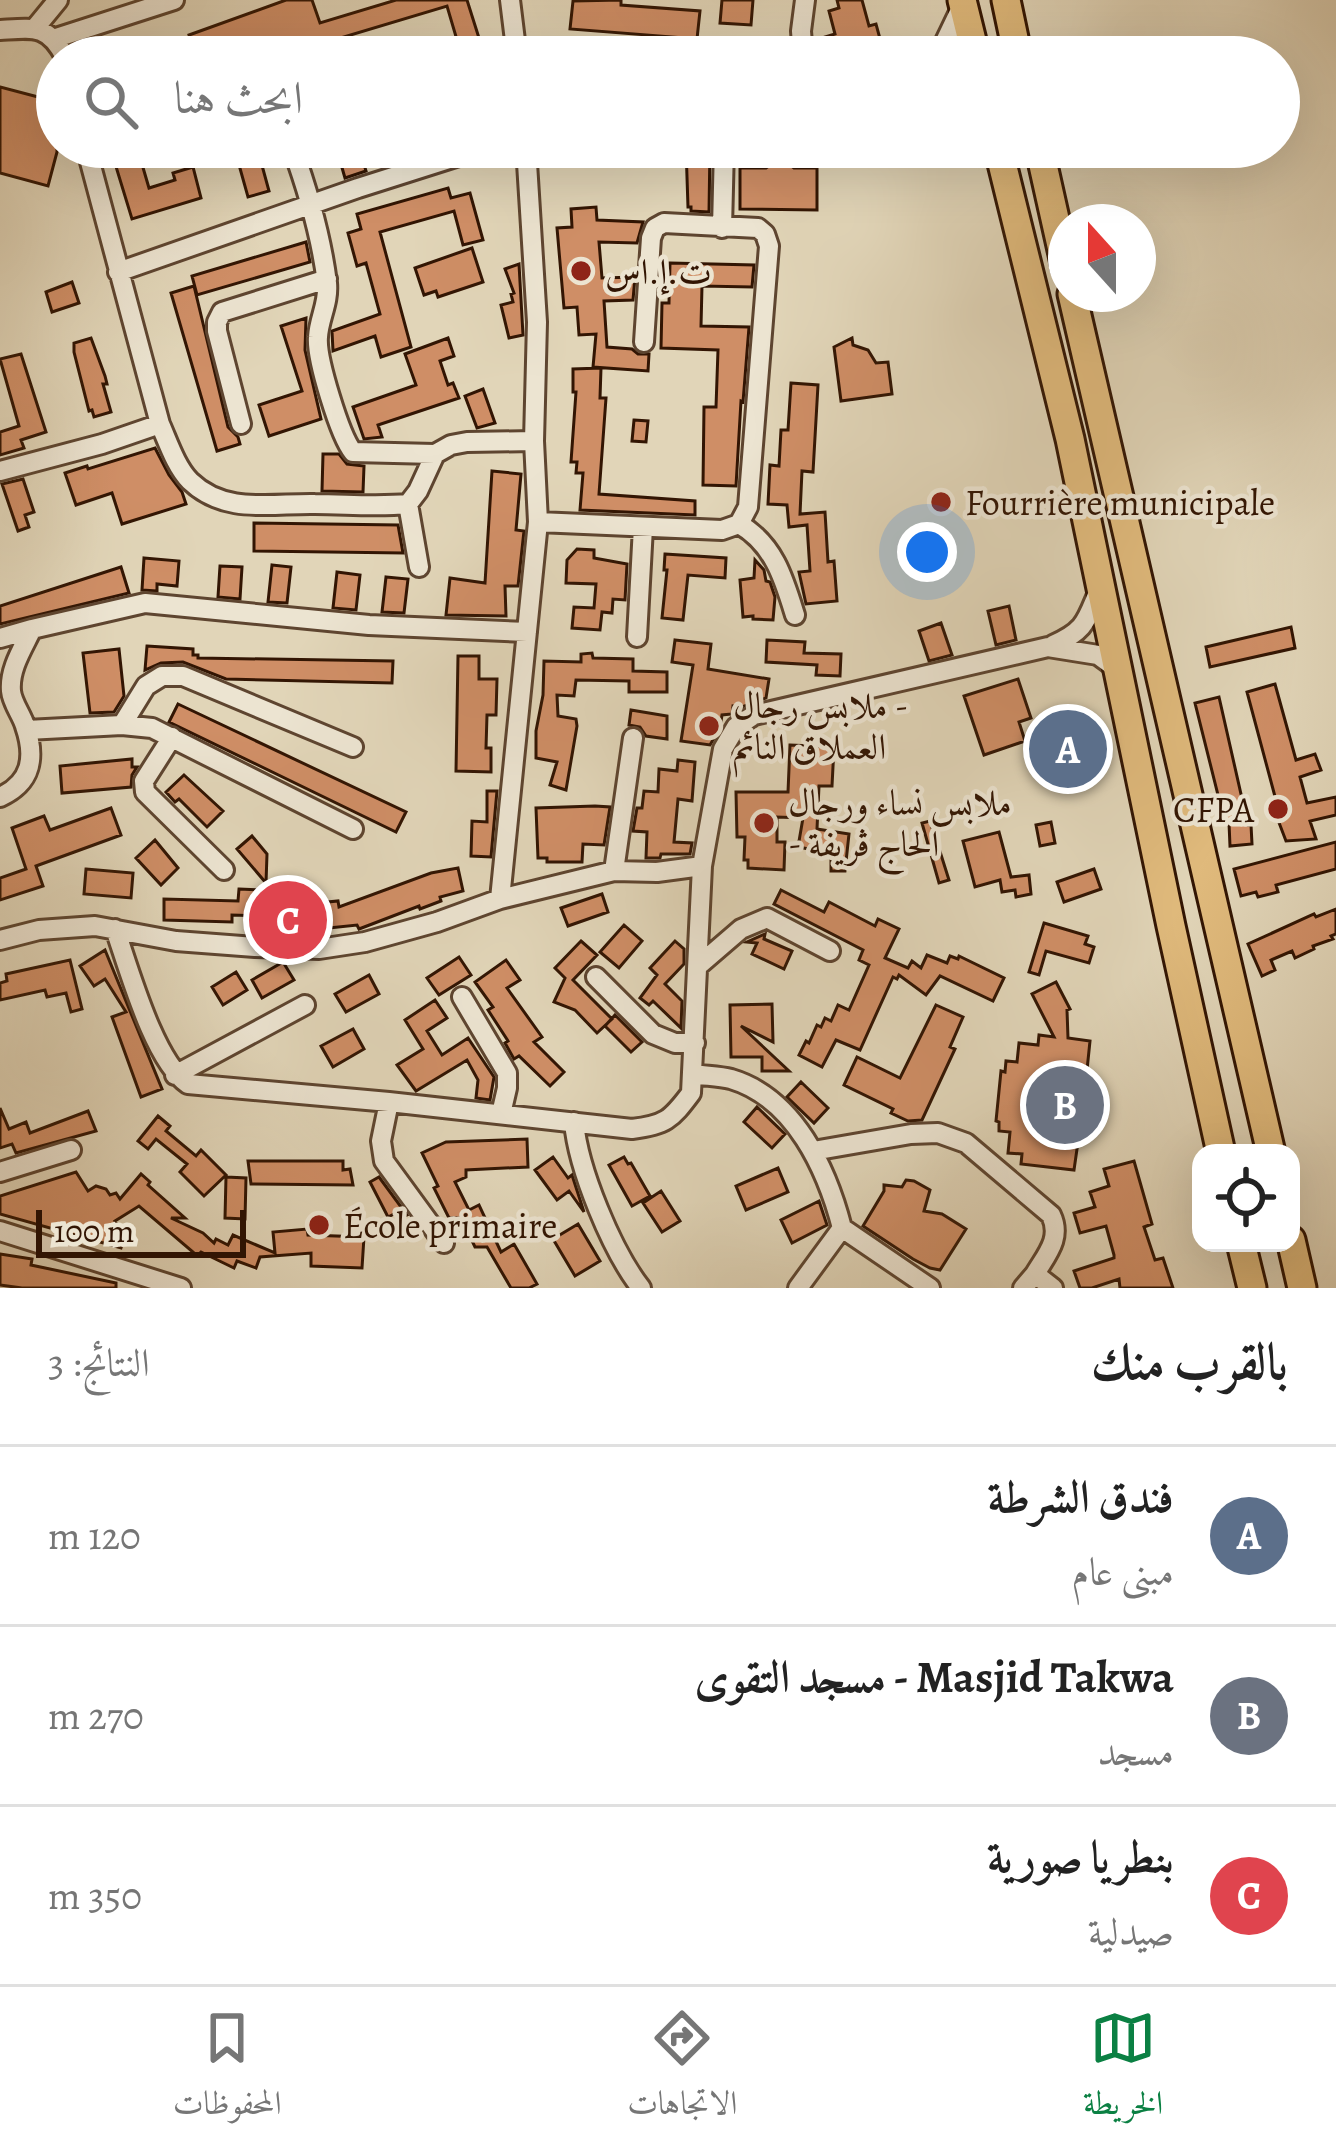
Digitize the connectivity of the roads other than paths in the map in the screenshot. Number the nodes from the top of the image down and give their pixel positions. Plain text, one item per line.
1 (58, 0) edge
2 (174, 0) edge
3 (509, 0) edge
4 (805, 0) edge
5 (1006, 0) edge
6 (962, 2) edge
7 (35, 28) junction
8 (0, 30) edge
9 (52, 36) edge
10 (62, 36) edge
11 (514, 36) edge
12 (801, 36) edge
13 (945, 36) edge
14 (971, 36) edge
15 (1014, 36) edge
16 (91, 168) edge
17 (300, 168) edge
18 (424, 168) edge
19 (527, 168) edge
20 (723, 168) edge
21 (1003, 168) edge
22 (1044, 168) edge
23 (1052, 204) edge
24 (313, 205) junction
25 (722, 228) junction
26 (118, 272) junction
27 (327, 279) junction
28 (1076, 312) edge
29 (644, 342) dead end
30 (160, 424) junction
31 (241, 424) dead end
32 (534, 441) junction
33 (435, 454) junction
34 (0, 471) edge
35 (408, 504) junction
36 (538, 522) junction
37 (740, 524) junction
38 (643, 526) junction
39 (419, 567) dead end
40 (1100, 588) junction
41 (795, 615) dead end
42 (32, 628) junction
43 (527, 632) junction
44 (637, 637) dead end
45 (0, 638) edge
46 (1048, 647) junction
47 (1117, 668) junction
48 (122, 725) junction
49 (27, 730) junction
50 (172, 737) junction
51 (633, 738) dead end
52 (353, 747) dead end
53 (0, 796) edge
54 (353, 829) dead end
55 (702, 866) junction
56 (224, 870) dead end
57 (614, 871) junction
58 (500, 899) junction
59 (116, 929) junction
60 (0, 940) edge
61 (830, 951) dead end
62 (698, 966) junction
63 (596, 977) dead end
64 (462, 998) dead end
65 (305, 1005) dead end
66 (695, 1043) junction
67 (693, 1074) junction
68 (175, 1075) junction
69 (389, 1102) junction
70 (501, 1114) junction
71 (574, 1122) junction
72 (1219, 1144) edge
73 (1269, 1144) edge
74 (70, 1150) dead end
75 (813, 1150) junction
76 (0, 1172) edge
77 (842, 1228) junction
78 (0, 1231) edge
79 (444, 1243) dead end
80 (1243, 1252) edge
81 (1294, 1252) edge
82 (1029, 1281) edge
83 (182, 1288) edge
84 (641, 1288) edge
85 (798, 1288) edge
86 (929, 1288) edge
87 (1053, 1288) edge
88 (1252, 1288) edge
89 (1302, 1288) edge

1 - 7 street
2 - 10 street
3 - 11 street
4 - 12 street
5 - 15 highway
6 - 13 street
6 - 14 highway
7 - 8 street
7 - 9 street
16 - 26 street
17 - 24 street
18 - 24 street
19 - 32 street
20 - 25 street
21 - 40 highway
22 - 23 highway
24 - 26 street
24 - 27 street
25 - 29 street
25 - 37 street
26 - 30 street
27 - 31 street
27 - 33 street
28 - 73 highway
30 - 34 street
30 - 35 street
32 - 33 street
32 - 36 street
33 - 35 street
35 - 39 street
36 - 38 street
36 - 43 street
37 - 38 street
37 - 41 street
38 - 44 street
40 - 46 street
40 - 47 highway
42 - 43 street
42 - 45 street
42 - 49 street
43 - 58 street
46 - 47 street
46 - 55 street
47 - 72 highway
48 - 49 street
48 - 50 street
48 - 52 street
49 - 53 street
50 - 54 street
50 - 56 street
51 - 57 street
55 - 57 street
55 - 62 street
57 - 58 street
58 - 59 street
59 - 60 street
59 - 68 street
61 - 62 street
62 - 66 street
63 - 66 street
64 - 70 street
65 - 68 street
66 - 67 street
67 - 71 street
67 - 75 street
68 - 69 street
69 - 70 street
69 - 79 street
70 - 71 street
71 - 84 street
74 - 76 street
75 - 77 street
75 - 82 street
77 - 85 street
77 - 86 street
78 - 83 street
80 - 88 highway
81 - 89 highway
82 - 87 street

